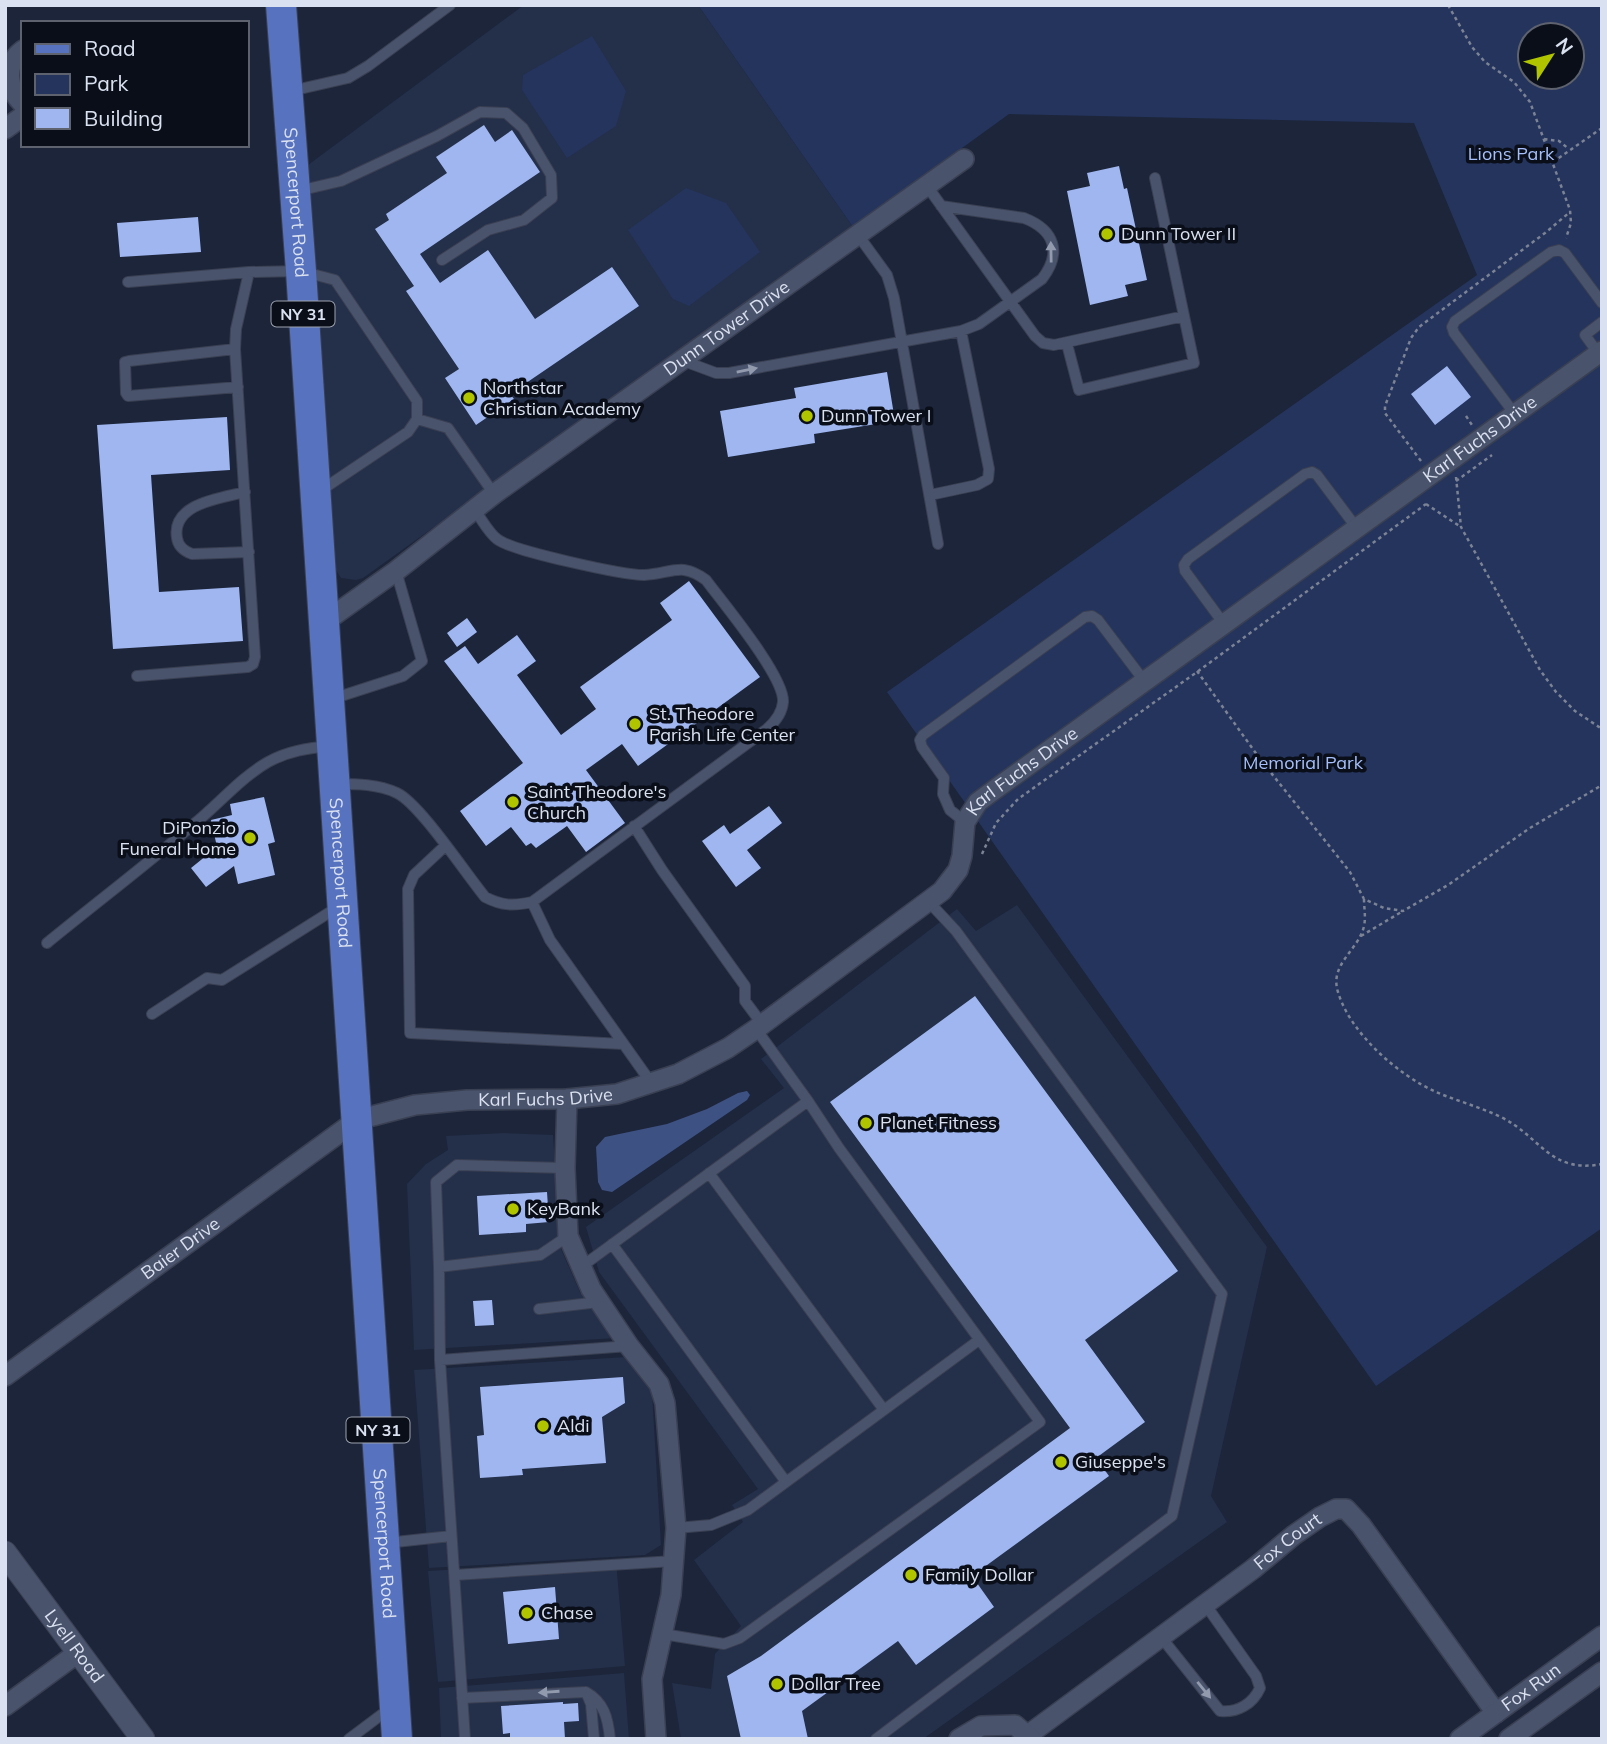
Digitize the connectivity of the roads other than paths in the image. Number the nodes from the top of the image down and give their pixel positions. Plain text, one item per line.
1 (281, 5) edge
2 (450, 5) edge
3 (21, 52) edge
4 (287, 92) junction
5 (21, 102) edge
6 (21, 117) edge
7 (5, 129) edge
8 (964, 159) dead end
9 (1156, 178) dead end
10 (927, 186) junction
11 (294, 192) junction
12 (941, 206) junction
13 (858, 235) junction
14 (442, 260) dead end
15 (301, 271) junction
16 (249, 272) junction
17 (128, 282) dead end
18 (1011, 302) junction
19 (1602, 303) edge
20 (1184, 316) junction
21 (1602, 323) edge
22 (961, 331) junction
23 (902, 341) junction
24 (1067, 344) junction
25 (235, 349) junction
26 (1600, 352) edge
27 (681, 360) junction
28 (238, 387) junction
29 (1514, 413) junction
30 (417, 419) junction
31 (245, 492) junction
32 (494, 494) junction
33 (314, 495) junction
34 (930, 495) junction
35 (474, 509) junction
36 (1356, 527) junction
37 (938, 544) dead end
38 (250, 552) junction
39 (396, 571) junction
40 (323, 623) junction
41 (1224, 624) junction
42 (137, 676) dead end
43 (1145, 681) junction
44 (328, 700) junction
45 (331, 746) junction
46 (333, 784) junction
47 (965, 822) junction
48 (634, 826) junction
49 (445, 846) junction
50 (928, 901) junction
51 (532, 902) junction
52 (341, 905) junction
53 (47, 943) dead end
54 (152, 1014) dead end
55 (759, 1027) junction
56 (623, 1044) junction
57 (652, 1084) junction
58 (567, 1100) junction
59 (808, 1101) junction
60 (357, 1120) junction
61 (565, 1168) junction
62 (709, 1173) junction
63 (568, 1236) junction
64 (612, 1244) junction
65 (439, 1267) junction
66 (581, 1267) junction
67 (600, 1302) junction
68 (538, 1309) dead end
69 (979, 1340) junction
70 (629, 1346) junction
71 (440, 1360) junction
72 (5, 1376) edge
73 (884, 1410) junction
74 (786, 1482) junction
75 (676, 1528) junction
76 (451, 1536) junction
77 (385, 1544) junction
78 (5, 1552) edge
79 (675, 1561) junction
80 (455, 1575) junction
81 (1205, 1604) junction
82 (663, 1634) junction
83 (1602, 1636) edge
84 (1161, 1637) junction
85 (79, 1652) junction
86 (1602, 1672) edge
87 (586, 1692) junction
88 (462, 1698) junction
89 (395, 1705) junction
90 (5, 1706) edge
91 (1496, 1713) junction
92 (1030, 1737) edge
93 (143, 1739) edge
94 (349, 1739) edge
95 (397, 1739) edge
96 (465, 1739) edge
97 (594, 1739) edge
98 (610, 1739) edge
99 (656, 1739) edge
100 (876, 1739) edge
101 (959, 1739) edge
102 (1460, 1739) edge
103 (1509, 1739) edge

1 - 4 main road, Spencerport Road / NY 31
2 - 4 lane
3 - 5 street
4 - 11 main road, Spencerport Road / NY 31
6 - 7 street
8 - 10 street, Dunn Tower Drive
9 - 20 lane
10 - 12 lane
10 - 13 street, Dunn Tower Drive
11 - 14 lane
11 - 15 main road, Spencerport Road / NY 31
12 - 18 lane
18 -> 12 lane
13 - 23 lane
13 - 27 street, Dunn Tower Drive
15 - 16 lane
15 - 30 lane
15 - 33 main road, Spencerport Road / NY 31
16 - 17 lane
16 - 25 lane
18 - 22 lane
18 - 24 lane
19 - 29 lane
20 - 24 lane
20 - 24 lane
21 - 26 lane
22 - 23 lane
22 - 34 lane
27 -> 23 lane
23 - 34 lane
25 - 28 lane
25 - 28 lane
26 - 29 street, Karl Fuchs Drive
27 - 32 street, Dunn Tower Drive
28 - 31 lane
29 - 36 street, Karl Fuchs Drive
30 - 32 lane
30 - 33 lane
31 - 38 lane
31 - 38 lane
32 - 35 street, Dunn Tower Drive
33 - 40 main road, Spencerport Road / NY 31
34 - 37 lane
35 - 39 street, Dunn Tower Drive
35 - 48 lane
36 - 41 street, Karl Fuchs Drive
36 - 41 lane
38 - 42 lane
39 - 40 street, Dunn Tower Drive
39 - 44 lane
40 - 44 main road, Spencerport Road / NY 31
41 - 43 street, Karl Fuchs Drive
43 - 47 street, Karl Fuchs Drive
43 - 47 lane
44 - 45 main road, Spencerport Road / NY 31
45 - 46 main road, Spencerport Road / NY 31
45 - 53 lane
46 - 49 lane
46 - 52 main road, Spencerport Road / NY 31
47 - 50 street, Karl Fuchs Drive
48 - 51 lane
48 - 55 lane
49 - 51 lane
49 - 56 lane
50 - 55 street, Karl Fuchs Drive
50 - 100 lane
51 - 56 lane
52 - 54 lane
52 - 60 main road, Spencerport Road / NY 31
55 - 57 street, Karl Fuchs Drive
55 - 59 lane
56 - 57 lane
57 - 58 street, Karl Fuchs Drive
58 - 60 street, Karl Fuchs Drive
58 - 61 street
59 - 62 lane
59 - 69 lane
60 - 72 street, Baier Drive
60 - 77 main road, Spencerport Road / NY 31
61 - 63 street
61 - 65 lane
62 - 64 lane
62 - 73 lane
63 - 65 lane
63 - 66 street
64 - 66 lane
64 - 74 lane
65 - 71 lane
66 - 67 street
67 - 68 lane
67 - 70 street
69 - 73 lane
69 - 82 lane
70 - 71 lane
70 - 75 street
71 - 76 lane
73 - 74 lane
74 - 75 lane
75 - 79 street
76 - 77 lane
76 - 80 lane
77 - 89 main road, Spencerport Road / NY 31
78 - 85 street, Lyell Road
79 - 80 lane
79 - 82 street
80 - 88 lane
81 - 84 street, Fox Court
84 -> 81 lane
81 - 91 street, Fox Court
82 - 99 street
83 - 91 street, Fox Run
84 - 92 street, Fox Court
85 - 90 street
85 - 93 street, Lyell Road
86 - 103 street
87 -> 88 lane
87 - 97 lane
87 - 98 lane
88 - 96 lane
89 - 94 lane
89 - 95 main road, Spencerport Road / NY 31
91 - 102 street, Fox Run
92 - 101 street

